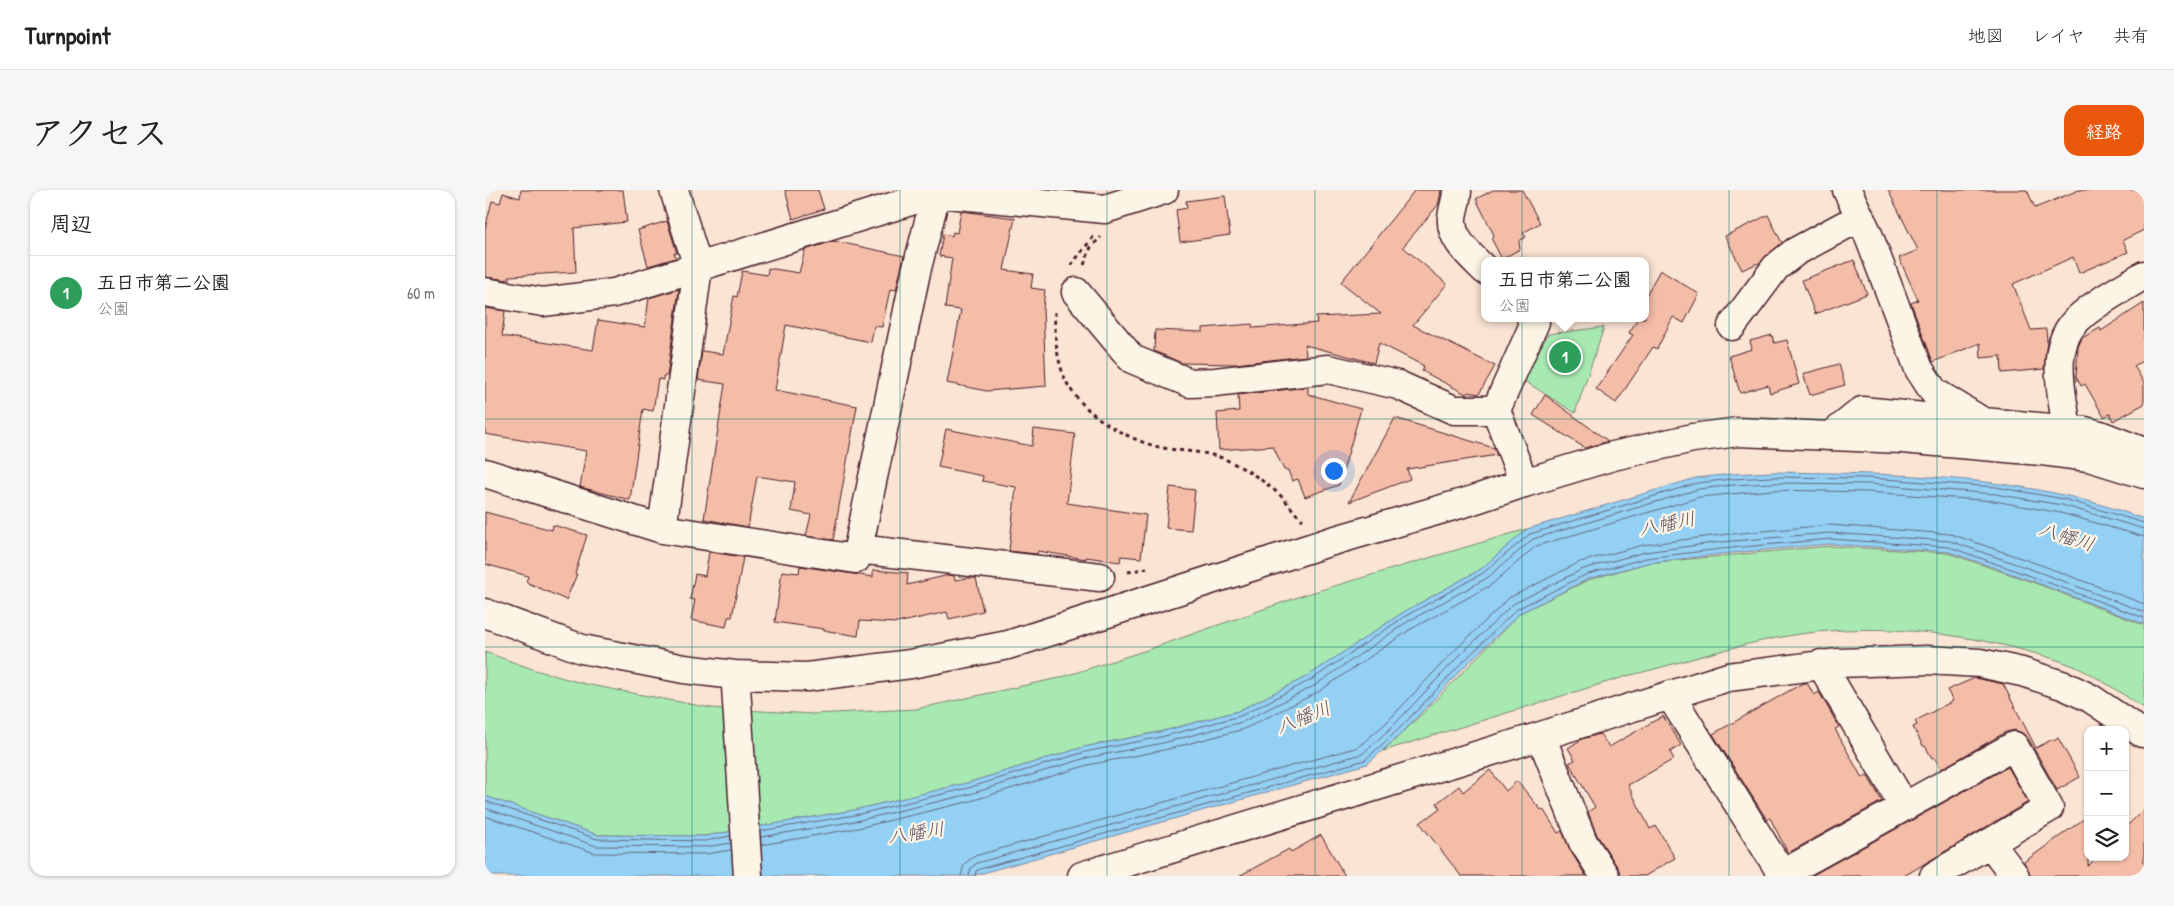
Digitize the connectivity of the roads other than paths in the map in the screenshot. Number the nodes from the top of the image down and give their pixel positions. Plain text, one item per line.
1 (674, 190) edge
2 (1164, 190) edge
3 (1457, 190) edge
4 (1847, 190) edge
5 (937, 192) edge
6 (1860, 218) junction
7 (1481, 266) edge
8 (698, 267) junction
9 (2144, 275) edge
10 (1072, 281) road end
11 (485, 292) edge
12 (1535, 322) edge
13 (1732, 326) dead end
14 (1496, 410) junction
15 (1983, 422) junction
16 (2067, 428) junction
17 (1831, 436) junction
18 (2144, 452) edge
19 (485, 473) edge
20 (2144, 474) edge
21 (1524, 483) junction
22 (662, 529) junction
23 (858, 549) junction
24 (1100, 577) dead end
25 (485, 613) edge
26 (1821, 664) junction
27 (735, 681) junction
28 (1670, 695) junction
29 (2142, 733) dead end
30 (1541, 736) junction
31 (1904, 806) junction
32 (1990, 843) junction
33 (1781, 875) edge
34 (748, 876) edge
35 (1082, 876) edge
36 (1605, 876) edge
37 (1934, 876) edge
38 (2015, 876) edge

1 - 8 street
2 - 5 street
3 - 7 street
4 - 6 street
5 - 8 street
5 - 23 street
6 - 13 street
6 - 15 street
8 - 11 street
8 - 22 street
9 - 16 street
10 - 14 street
12 - 14 street
14 - 21 street
15 - 16 street
15 - 17 street
16 - 18 street
17 - 20 street
17 - 21 street
19 - 22 street
21 - 27 street
22 - 23 street
23 - 24 street
25 - 27 street
26 - 28 street
26 - 29 street
26 - 31 street
27 - 34 street
28 - 30 street
28 - 33 street
30 - 35 street
30 - 36 street
31 - 32 street
31 - 33 street
32 - 37 street
32 - 38 street

